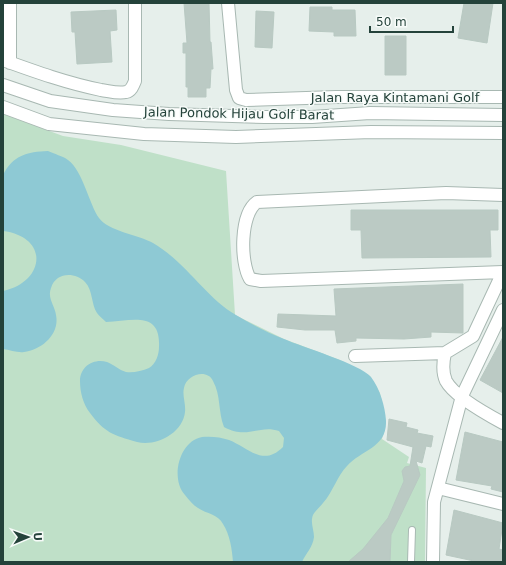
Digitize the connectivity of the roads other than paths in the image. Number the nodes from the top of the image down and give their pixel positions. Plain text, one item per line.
1 (10, 3) edge
2 (135, 3) edge
3 (228, 3) edge
4 (7, 61) edge
5 (3, 85) edge
6 (503, 97) edge
7 (50, 101) junction
8 (3, 107) edge
9 (370, 113) junction
10 (503, 115) edge
11 (49, 124) junction
12 (371, 132) junction
13 (503, 133) edge
14 (503, 195) edge
15 (503, 272) edge
16 (503, 310) edge
17 (445, 353) junction
18 (355, 356) dead end
19 (462, 396) junction
20 (503, 423) edge
21 (438, 488) junction
22 (503, 504) edge
23 (412, 530) dead end
24 (411, 562) edge
25 (433, 562) edge

1 - 4 street
2 - 4 street
3 - 6 street, Jalan Raya Kintamani Golf
5 - 7 street, Jalan Pondok Hijau Golf Barat
7 - 9 street, Jalan Pondok Hijau Golf Barat
7 - 11 street
8 - 11 street, Jalan Pondok Hijau Golf Barat
9 - 10 street, Jalan Pondok Hijau Golf Barat
9 - 12 street
11 - 12 street, Jalan Pondok Hijau Golf Barat
12 - 13 street, Jalan Pondok Hijau Golf Barat
14 - 15 street
15 - 17 street
16 - 19 street
17 - 18 street
17 - 19 street
19 - 20 street
19 - 21 street
21 - 22 street
21 - 25 street
23 - 24 lane

